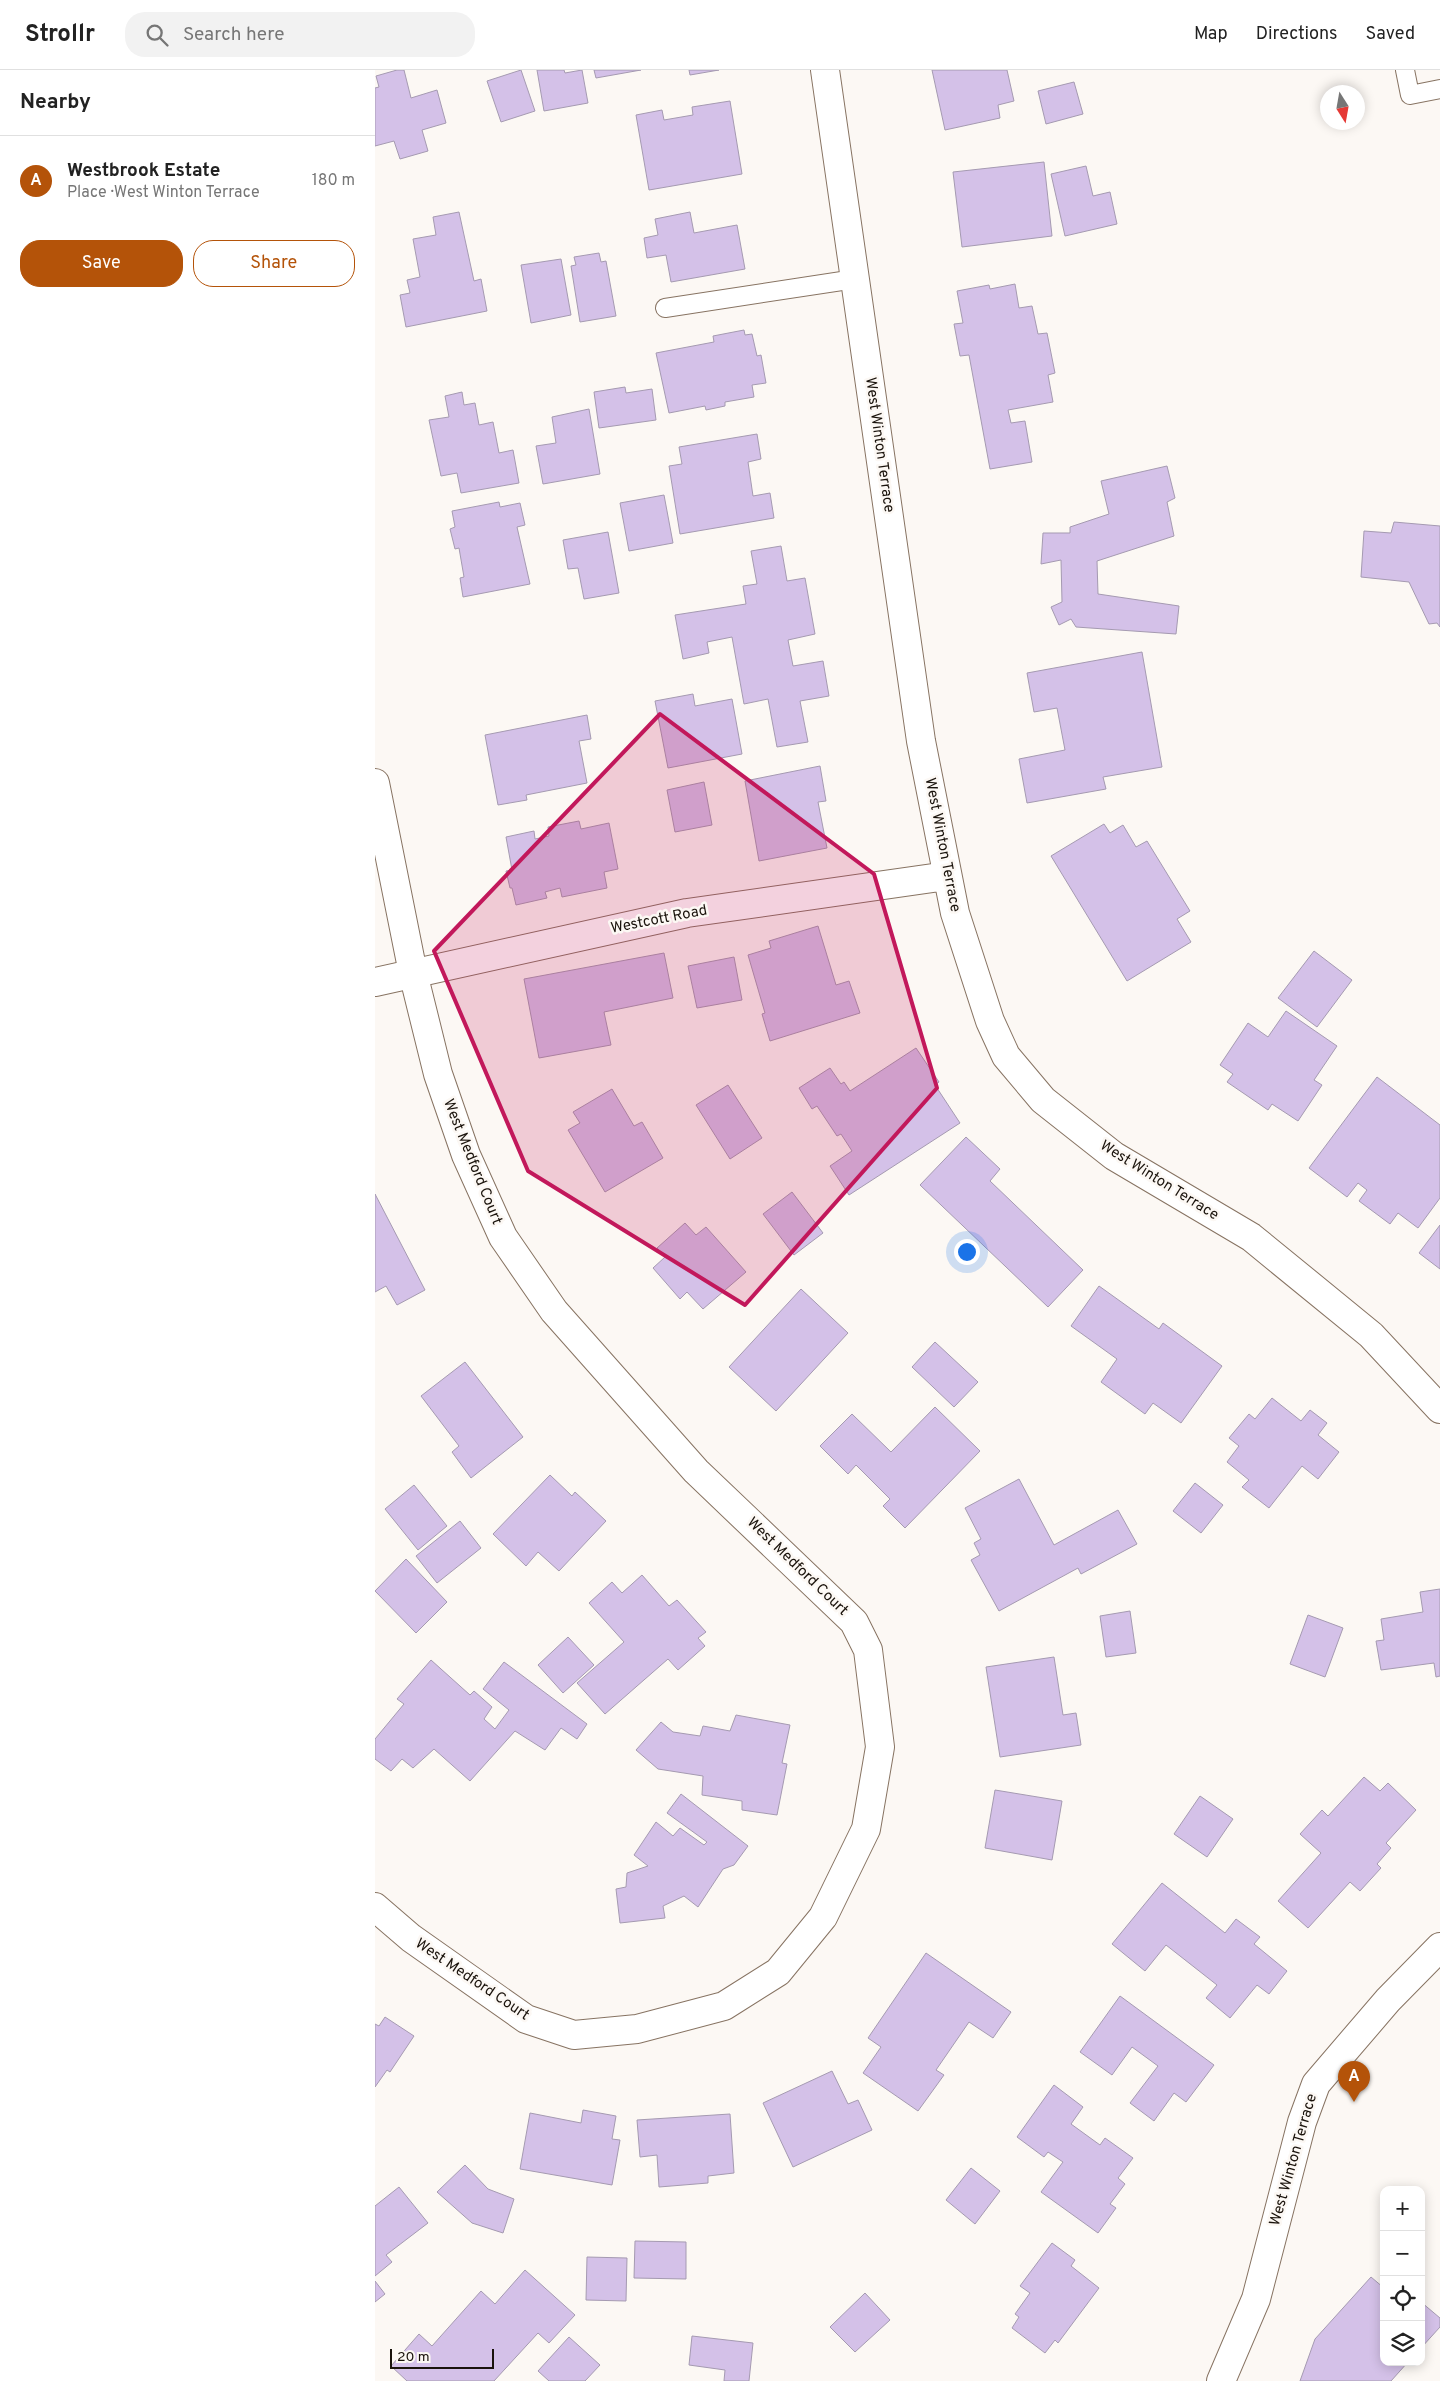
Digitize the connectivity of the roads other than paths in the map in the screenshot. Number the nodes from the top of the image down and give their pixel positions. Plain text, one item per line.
1 (825, 70) edge
2 (1405, 70) edge
3 (1440, 89) edge
4 (855, 279) junction
5 (665, 308) dead end
6 (375, 783) edge
7 (947, 876) junction
8 (413, 973) junction
9 (375, 982) edge
10 (1440, 1409) edge
11 (375, 1907) edge
12 (1440, 1947) edge
13 (1221, 2381) edge

1 - 4 street, West Winton Terrace
2 - 3 lane
4 - 5 lane
4 - 7 street, West Winton Terrace
6 - 8 street, West Medford Court
7 - 8 street, Westcott Road
7 - 10 street, West Winton Terrace
8 - 9 street, Westcott Road
8 - 11 street, West Medford Court
12 - 13 street, West Winton Terrace

